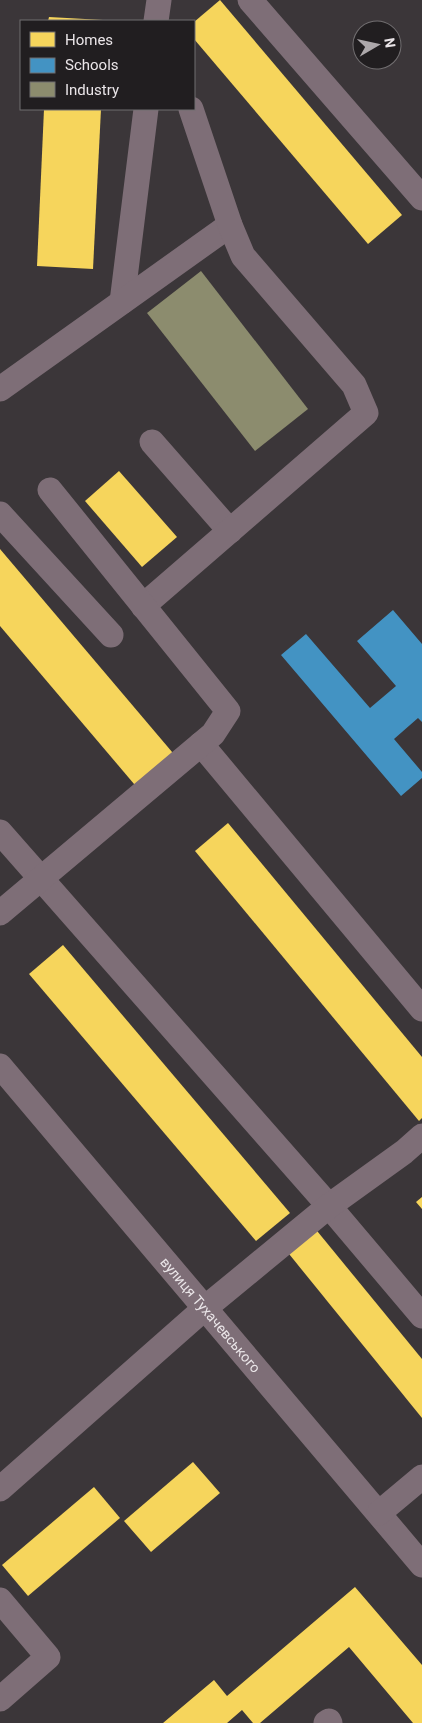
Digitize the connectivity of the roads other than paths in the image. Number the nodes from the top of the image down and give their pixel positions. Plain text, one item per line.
1 (159, 0) edge
2 (171, 0) edge
3 (250, 0) edge
4 (156, 20) edge
5 (173, 20) edge
6 (146, 110) edge
7 (191, 110) edge
8 (422, 198) edge
9 (230, 226) junction
10 (122, 302) junction
11 (0, 389) edge
12 (152, 442) dead end
13 (50, 490) dead end
14 (0, 514) edge
15 (230, 531) junction
16 (143, 606) junction
17 (111, 635) dead end
18 (201, 744) junction
19 (0, 832) edge
20 (41, 878) junction
21 (0, 913) edge
22 (422, 1009) edge
23 (0, 1066) edge
24 (422, 1136) edge
25 (330, 1206) junction
26 (205, 1308) junction
27 (422, 1316) edge
28 (422, 1477) edge
29 (0, 1489) edge
30 (379, 1513) junction
31 (422, 1565) edge
32 (0, 1600) edge
33 (0, 1699) edge
34 (326, 1723) edge
35 (330, 1723) edge

1 - 4 street
2 - 5 street
3 - 8 street
6 - 10 street
7 - 9 street
9 - 10 street
9 - 15 street
10 - 11 street
12 - 15 street
13 - 16 street
14 - 17 street
15 - 16 street
16 - 18 street
18 - 20 street
18 - 22 street
19 - 20 street
20 - 21 street
20 - 25 street
23 - 26 street, вулиця Тухачевського
24 - 25 street
25 - 26 street
25 - 27 street
26 - 29 street
26 - 30 street, вулиця Тухачевського
28 - 30 street
30 - 31 street, вулиця Тухачевського
32 - 33 street
34 - 35 street

